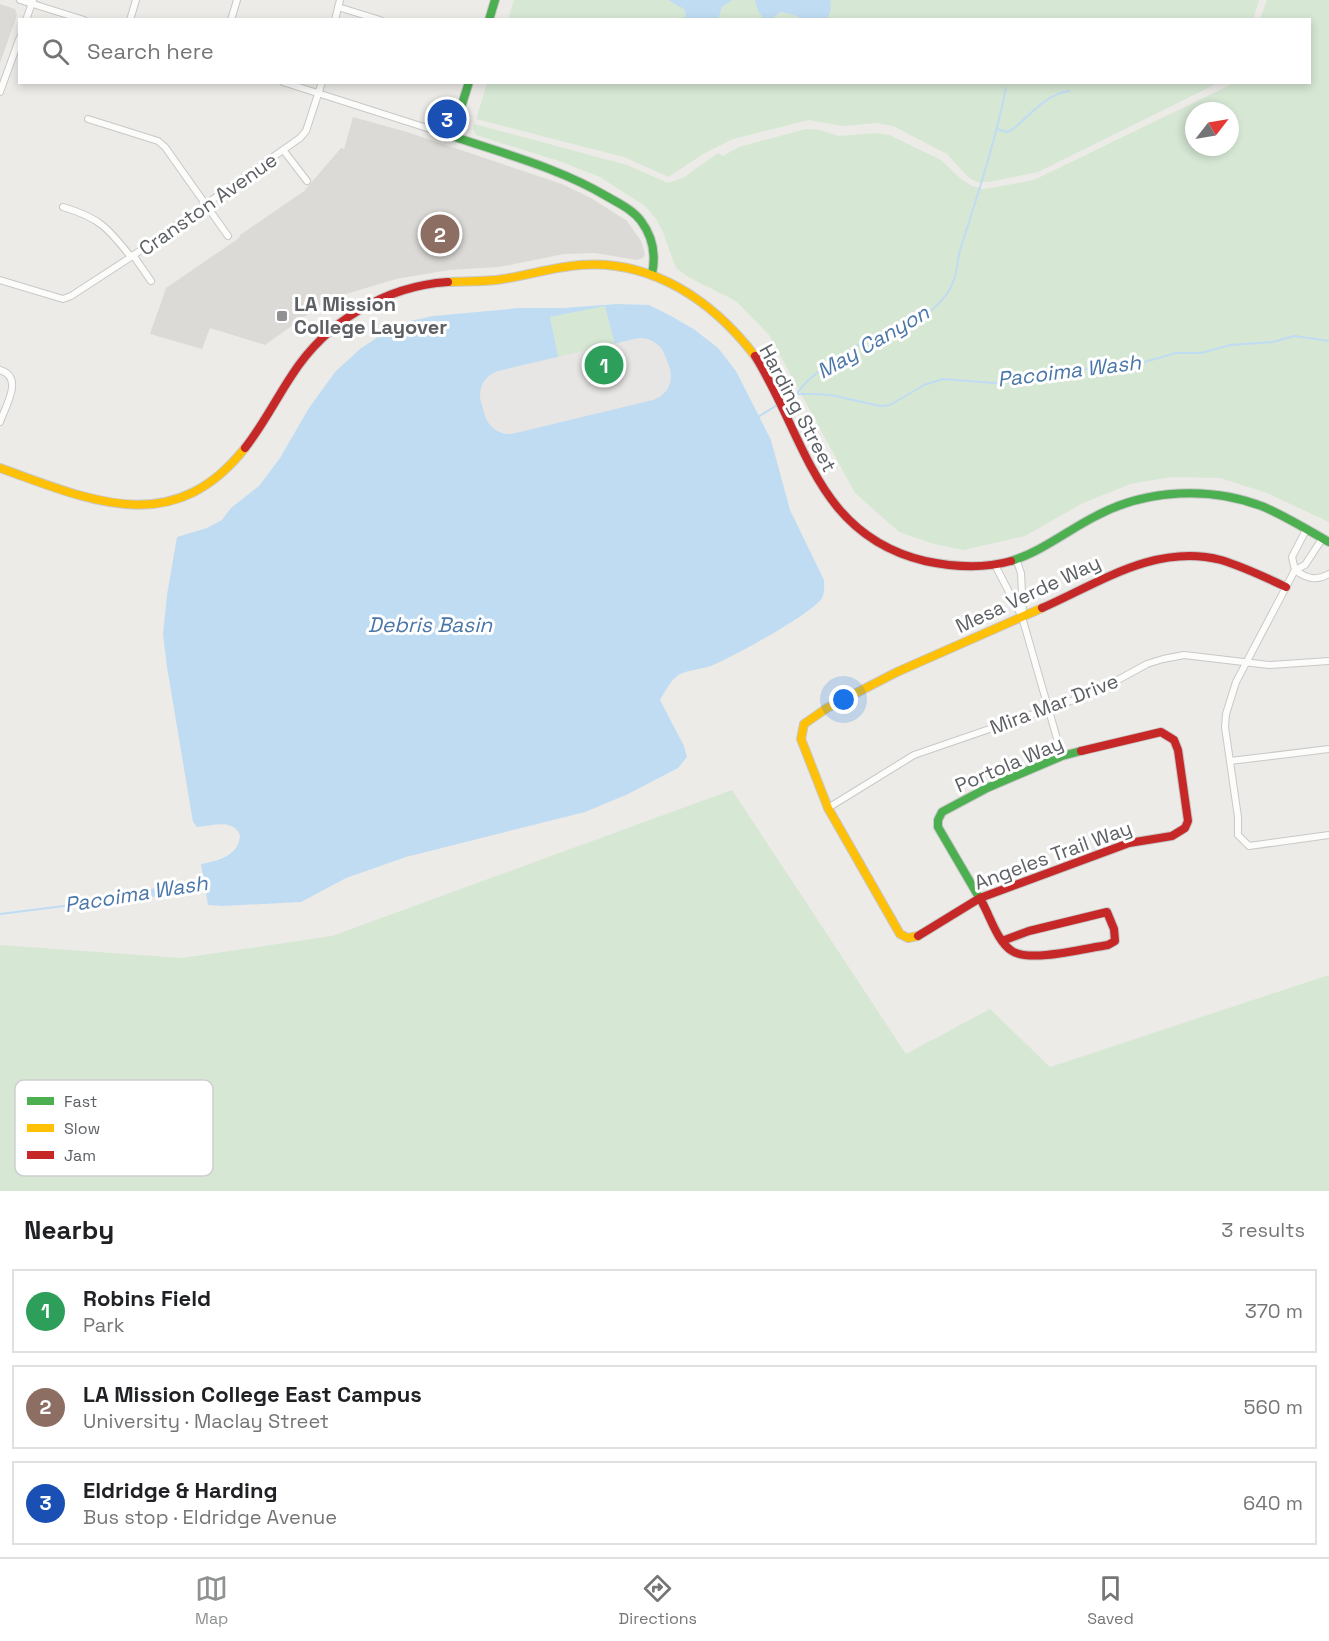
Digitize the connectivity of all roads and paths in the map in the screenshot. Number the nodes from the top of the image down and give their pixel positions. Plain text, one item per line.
1 (20, 0) edge
2 (136, 0) edge
3 (237, 0) edge
4 (495, 0) edge
5 (32, 2) edge
6 (339, 4) edge
7 (27, 18) edge
8 (78, 18) edge
9 (131, 18) edge
10 (232, 18) edge
11 (375, 18) edge
12 (490, 18) edge
13 (18, 42) edge
14 (289, 84) edge
15 (321, 84) edge
16 (468, 84) edge
17 (0, 92) edge
18 (318, 94) junction
19 (88, 119) dead end
20 (452, 136) junction
21 (284, 151) junction
22 (307, 181) dead end
23 (206, 204) junction
24 (63, 207) dead end
25 (228, 236) dead end
26 (132, 256) junction
27 (652, 274) junction
28 (0, 280) edge
29 (151, 281) dead end
30 (0, 370) edge
31 (0, 422) edge
32 (0, 468) edge
33 (1306, 530) junction
34 (1326, 540) edge
35 (1016, 559) junction
36 (995, 566) junction
37 (1295, 570) junction
38 (1329, 574) edge
39 (1286, 587) junction
40 (1023, 617) junction
41 (1329, 661) edge
42 (1247, 662) junction
43 (1048, 709) junction
44 (1329, 749) edge
45 (1062, 756) junction
46 (1230, 761) junction
47 (828, 808) junction
48 (1182, 832) joint
49 (1329, 835) edge
50 (980, 898) junction
51 (1002, 941) junction

1 - 5 street
2 - 9 street
3 - 10 street
4 - 12 street
5 - 7 street
5 - 8 street
6 - 11 street
13 - 17 street
14 - 18 street
15 - 18 street, Cranston Avenue
16 - 20 street
18 - 20 street
18 - 21 street, Cranston Avenue
19 - 23 street
20 - 27 street
21 - 22 street
21 - 23 street, Cranston Avenue
23 - 25 street
23 - 26 street, Cranston Avenue
24 - 26 street
26 - 28 street, Cranston Avenue
26 - 29 street
27 - 32 street, Harding Street
27 - 36 street, Harding Street
30 - 31 street
33 - 34 street, Harding Street
33 - 35 street, Harding Street
33 - 37 street
34 - 37 street
35 - 36 street, Harding Street
35 - 40 street
36 - 40 street
37 - 38 street
37 - 39 street
39 - 40 street, Mesa Verde Way
39 - 42 street
40 - 43 street
40 - 47 street, Mesa Verde Way
41 - 42 street, Mira Mar Drive
42 - 43 street, Mira Mar Drive
42 - 46 street
43 - 45 street
43 - 47 street, Mira Mar Drive
44 - 46 street
45 - 48 street, Portola Way
45 - 50 street, Portola Way
46 - 49 street
47 - 50 street, Angeles Trail Way
48 - 50 street, Angeles Trail Way
50 - 51 street
51 - 51 street

